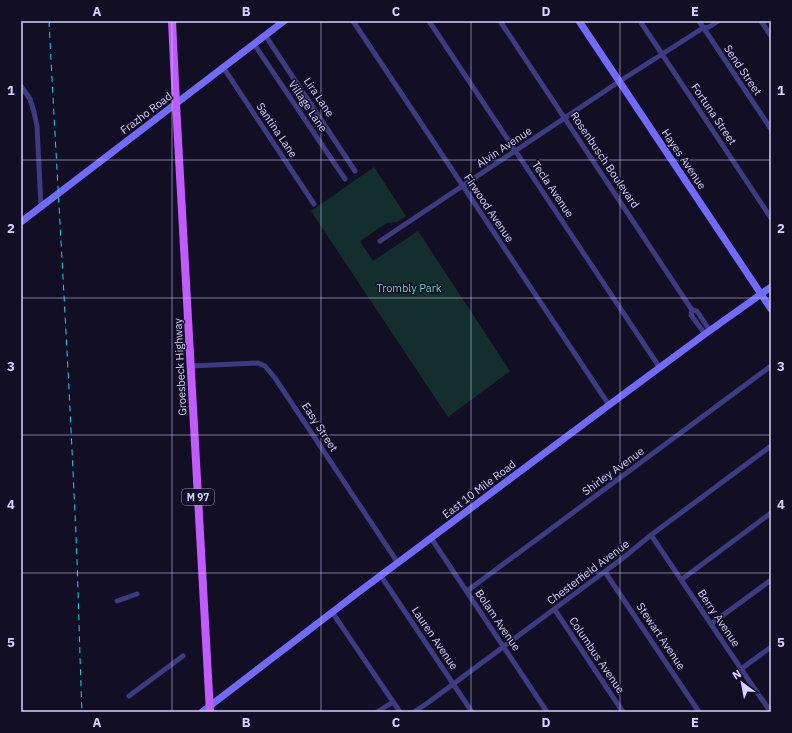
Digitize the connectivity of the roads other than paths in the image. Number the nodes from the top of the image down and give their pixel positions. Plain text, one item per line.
1 (172, 21) edge
2 (284, 21) edge
3 (353, 21) edge
4 (429, 21) edge
5 (500, 21) edge
6 (579, 21) edge
7 (640, 21) edge
8 (699, 21) edge
9 (718, 21) edge
10 (761, 21) edge
11 (703, 28) junction
12 (265, 35) junction
13 (771, 36) edge
14 (254, 44) junction
15 (662, 54) junction
16 (223, 67) junction
17 (620, 81) junction
18 (21, 86) edge
19 (176, 104) junction
20 (565, 118) junction
21 (771, 129) edge
22 (516, 151) junction
23 (355, 171) dead end
24 (345, 179) dead end
25 (462, 186) junction
26 (314, 204) dead end
27 (41, 206) junction
28 (771, 218) edge
29 (21, 222) edge
30 (380, 241) dead end
31 (771, 287) edge
32 (761, 293) junction
33 (771, 309) edge
34 (707, 333) junction
35 (191, 366) junction
36 (771, 366) edge
37 (660, 368) junction
38 (609, 405) junction
39 (771, 446) edge
40 (771, 513) edge
41 (651, 535) junction
42 (431, 538) junction
43 (398, 563) junction
44 (605, 572) junction
45 (381, 576) junction
46 (681, 580) junction
47 (771, 580) edge
48 (467, 591) junction
49 (137, 594) dead end
50 (117, 601) dead end
51 (555, 610) junction
52 (332, 612) junction
53 (711, 624) junction
54 (504, 647) junction
55 (771, 647) edge
56 (183, 656) dead end
57 (741, 669) junction
58 (453, 684) junction
59 (129, 696) dead end
60 (393, 702) junction
61 (210, 709) edge
62 (202, 712) edge
63 (377, 712) edge
64 (400, 712) edge
65 (414, 712) edge
66 (472, 712) edge
67 (547, 712) edge
68 (623, 712) edge
69 (699, 712) edge
70 (771, 712) edge

1 - 19 main road, Groesbeck Highway / M 97
2 - 12 main road, Frazho Road
3 - 25 street, Firwood Avenue
4 - 22 street, Tecla Avenue
5 - 20 street, Rosenbusch Boulevard
6 - 17 main road, Hayes Avenue
7 - 15 street, Fortuna Street
8 - 11 street, Send Street
9 - 11 street, Alvin Avenue
10 - 13 street
11 - 15 street, Alvin Avenue
11 - 21 street, Send Street
12 - 14 main road, Frazho Road
12 - 23 street, Lira Lane
14 - 16 main road, Frazho Road
14 - 24 street, Village Lane
15 - 17 street, Alvin Avenue
15 - 28 street, Fortuna Street
16 - 19 main road, Frazho Road
16 - 26 street, Santina Lane
17 - 20 street, Alvin Avenue
17 - 32 main road, Hayes Avenue
18 - 27 street
19 - 27 main road, Frazho Road
19 - 35 main road, Groesbeck Highway / M 97
20 - 22 street, Alvin Avenue
20 - 34 street, Rosenbusch Boulevard
22 - 25 street, Alvin Avenue
22 - 37 street, Tecla Avenue
25 - 30 street, Alvin Avenue
25 - 38 street, Firwood Avenue
27 - 29 main road, Frazho Road
31 - 32 main road, East 10 Mile Road
32 - 33 main road, Hayes Avenue
32 - 34 main road, East 10 Mile Road
34 - 37 main road, East 10 Mile Road
35 - 43 street, Easy Street
35 - 61 main road, Groesbeck Highway / M 97
36 - 48 street, Shirley Avenue
37 - 38 main road, East 10 Mile Road
38 - 42 main road, East 10 Mile Road
39 - 41 street, Chesterfield Avenue
40 - 46 street
41 - 44 street, Chesterfield Avenue
41 - 46 street, Berry Avenue
42 - 43 main road, East 10 Mile Road
42 - 48 street, Bolam Avenue
43 - 45 main road, East 10 Mile Road
44 - 51 street, Chesterfield Avenue
44 - 69 street, Stewart Avenue
45 - 52 main road, East 10 Mile Road
45 - 58 street, Lauren Avenue
46 - 53 street, Berry Avenue
47 - 53 street
48 - 54 street, Bolam Avenue
49 - 50 street
51 - 54 street, Chesterfield Avenue
51 - 68 street, Columbus Avenue
52 - 60 street
52 - 61 main road, East 10 Mile Road
53 - 57 street, Berry Avenue
54 - 58 street, Chesterfield Avenue
54 - 67 street, Bolam Avenue
55 - 57 street
56 - 59 street
57 - 70 street, Berry Avenue
58 - 65 street, Chesterfield Avenue
58 - 66 street, Lauren Avenue
60 - 63 street
60 - 64 street
61 - 62 main road, East 10 Mile Road

